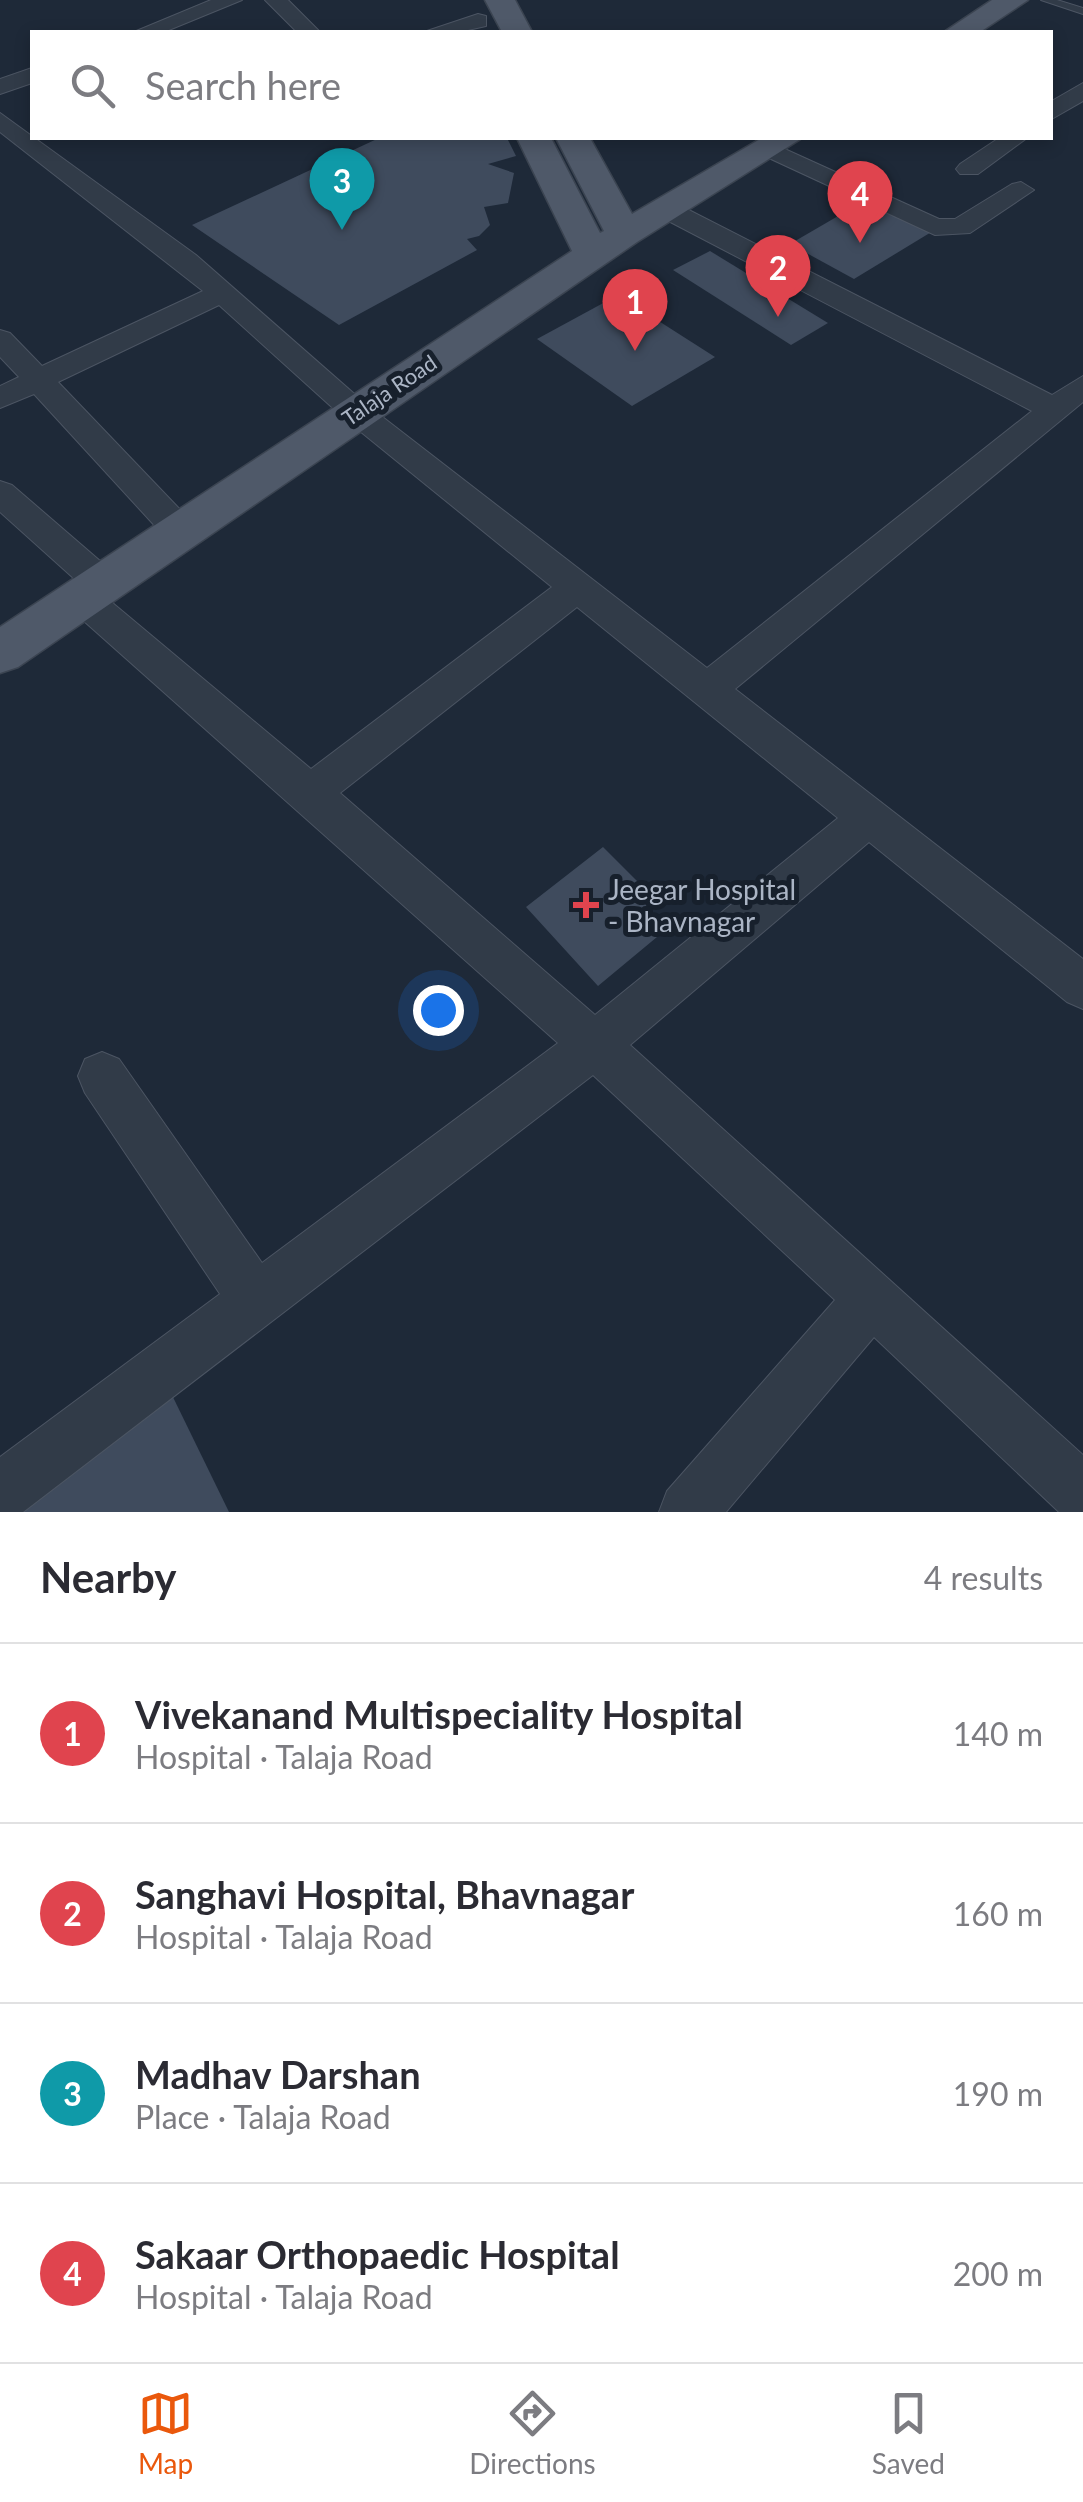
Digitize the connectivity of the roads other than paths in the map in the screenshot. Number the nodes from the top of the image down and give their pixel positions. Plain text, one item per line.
1 (231, 0) edge
2 (276, 0) edge
3 (968, 0) edge
4 (1012, 0) edge
5 (1046, 0) edge
6 (1083, 11) edge
7 (482, 13) edge
8 (929, 24) dead end
9 (149, 30) edge
10 (307, 30) edge
11 (440, 30) edge
12 (513, 30) edge
13 (962, 30) edge
14 (30, 75) edge
15 (1053, 78) edge
16 (0, 87) edge
17 (1083, 89) edge
18 (1053, 111) edge
19 (0, 120) edge
20 (535, 140) edge
21 (574, 140) edge
22 (1012, 140) edge
23 (767, 141) edge
24 (969, 169) dead end
25 (1021, 190) dead end
26 (666, 209) junction
27 (604, 238) junction
28 (222, 293) junction
29 (0, 339) edge
30 (39, 378) junction
31 (1083, 386) edge
32 (0, 398) edge
33 (346, 403) junction
34 (1054, 410) junction
35 (0, 494) edge
36 (168, 518) junction
37 (85, 579) junction
38 (577, 587) junction
39 (0, 616) edge
40 (0, 653) edge
41 (707, 690) junction
42 (313, 791) junction
43 (869, 818) junction
44 (1083, 987) edge
45 (596, 1044) junction
46 (102, 1076) dead end
47 (872, 1298) junction
48 (256, 1300) junction
49 (0, 1493) edge
50 (1083, 1495) edge
51 (688, 1512) edge

1 - 9 street
2 - 10 street
3 - 8 main road
4 - 13 main road
5 - 6 lane
7 - 11 street
7 - 12 main road
14 - 16 street
15 - 17 street
17 - 18 street
19 - 28 street
20 - 27 main road
21 - 27 main road
22 - 24 street
23 - 25 street
23 - 26 main road, Talaja Road
23 - 27 main road, Talaja Road
26 - 27 main road, Talaja Road
26 - 34 street
27 - 33 main road, Talaja Road
28 - 30 street
28 - 33 street
29 - 30 street
30 - 32 street
30 - 36 street
31 - 34 street
33 - 36 main road, Talaja Road
33 - 38 street
34 - 41 street
35 - 37 street
36 - 37 main road, Talaja Road
37 - 39 main road, Talaja Road
37 - 40 main road, Talaja Road
37 - 42 street
38 - 41 street
38 - 42 street
41 - 43 street
42 - 45 street
43 - 44 street
43 - 45 street
45 - 47 street
45 - 48 street
46 - 48 street
47 - 50 street
47 - 51 street
48 - 49 street

